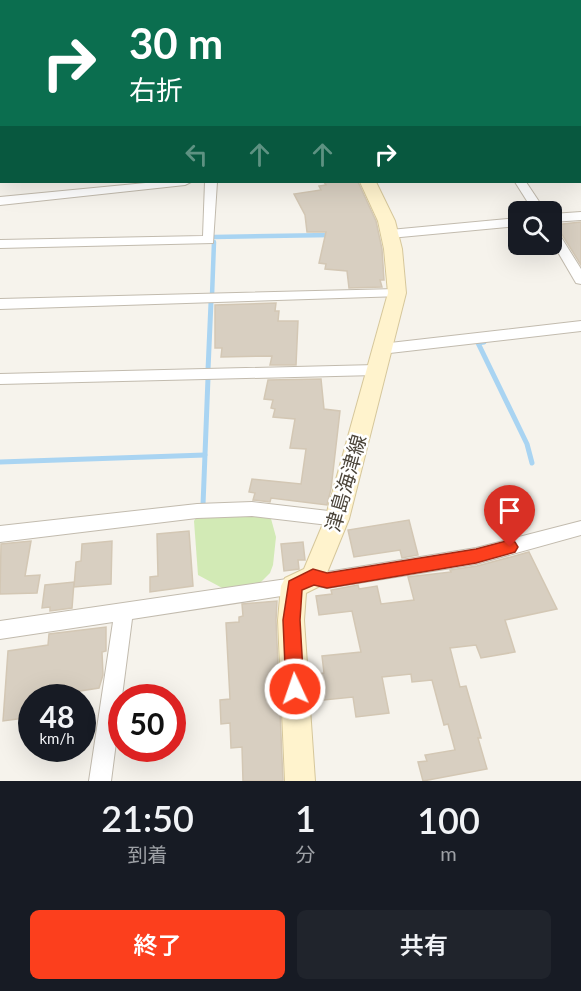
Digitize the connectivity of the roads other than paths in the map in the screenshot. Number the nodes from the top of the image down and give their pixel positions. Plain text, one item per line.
1 (175, 183) edge
2 (211, 183) edge
3 (369, 183) edge
4 (522, 183) edge
5 (0, 201) edge
6 (533, 201) edge
7 (581, 216) edge
8 (562, 218) edge
9 (508, 223) edge
10 (390, 234) junction
11 (0, 244) edge
12 (562, 249) edge
13 (581, 280) edge
14 (397, 293) junction
15 (0, 304) edge
16 (581, 326) edge
17 (379, 360) junction
18 (0, 379) edge
19 (337, 519) junction
20 (581, 528) edge
21 (0, 534) edge
22 (304, 581) junction
23 (124, 612) junction
24 (0, 630) edge
25 (100, 781) edge
26 (300, 781) edge

1 - 5 street
2 - 11 street
3 - 10 main road, 津島海津線
4 - 6 street
7 - 8 street
9 - 10 street
10 - 14 main road, 津島海津線
12 - 13 street
14 - 15 street
14 - 17 main road, 津島海津線
16 - 17 street
17 - 18 street
17 - 19 main road, 津島海津線
19 - 21 street
19 - 22 main road, 津島海津線
20 - 22 street
22 - 23 street
22 - 26 main road, 津島海津線
23 - 24 street
23 - 25 street

